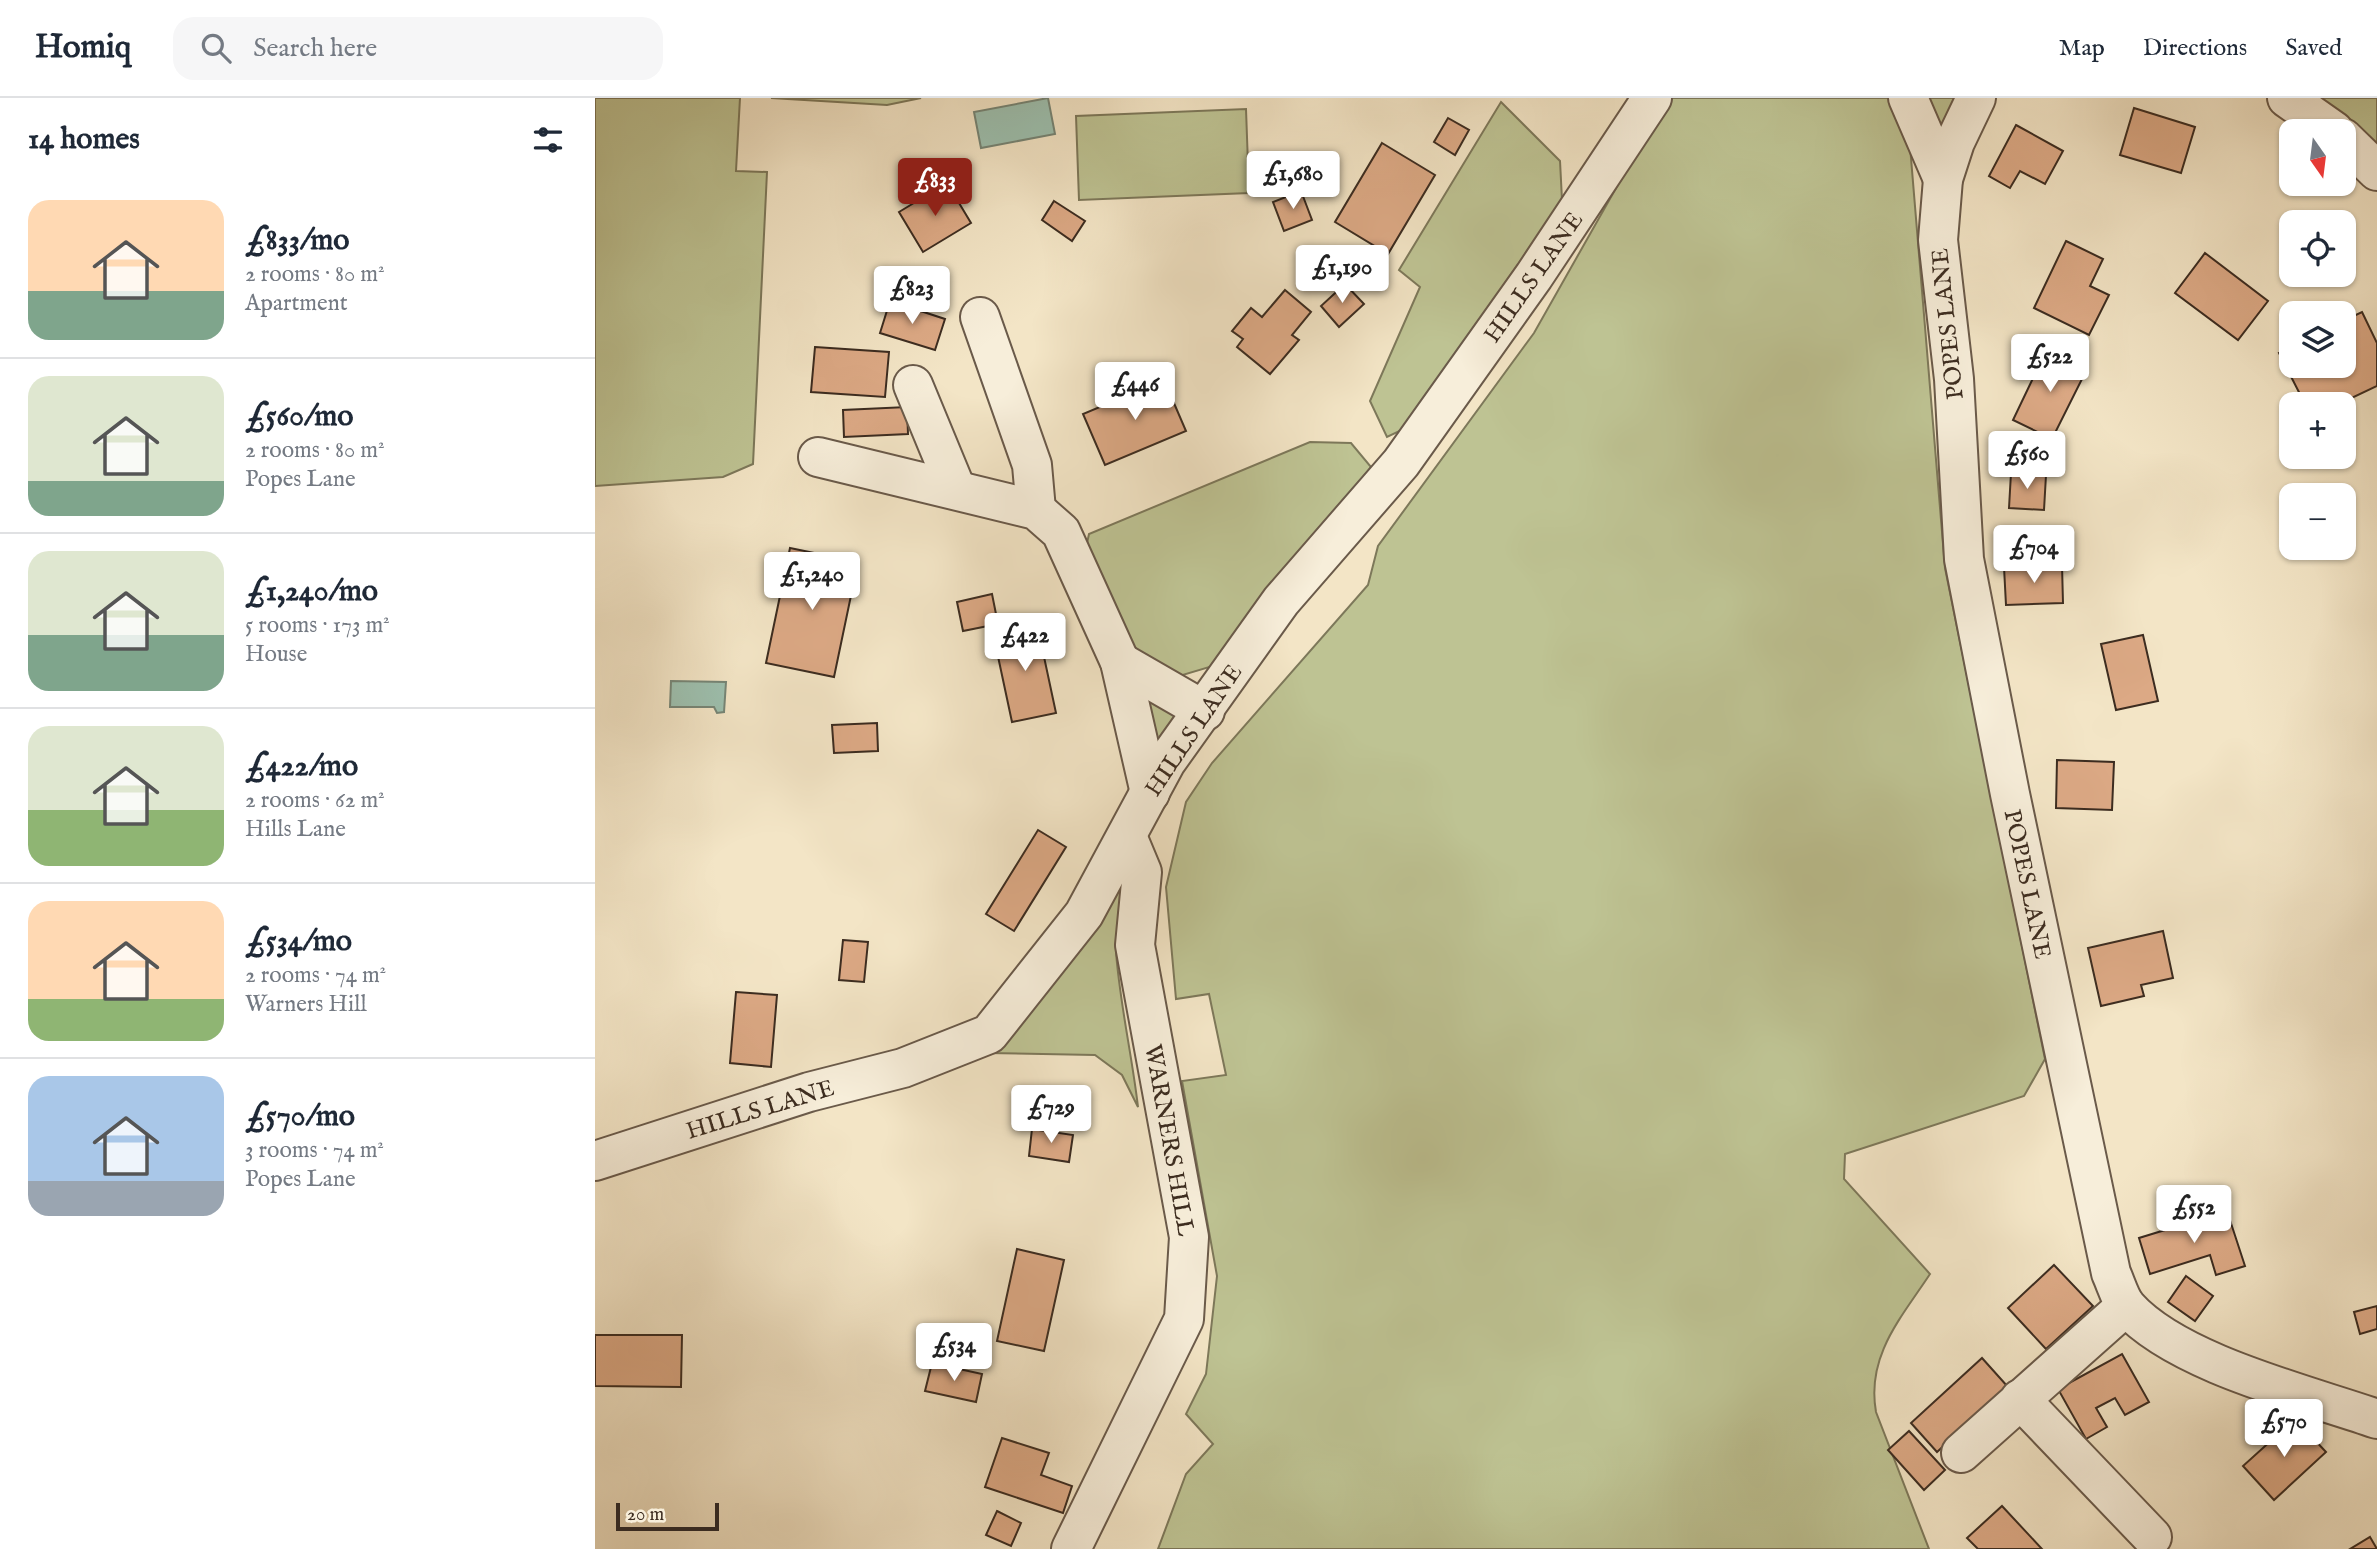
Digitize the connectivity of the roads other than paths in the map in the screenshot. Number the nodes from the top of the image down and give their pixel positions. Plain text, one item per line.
1 (1652, 98) edge
2 (1908, 98) edge
3 (1976, 98) edge
4 (2287, 98) edge
5 (2318, 119) edge
6 (2356, 151) edge
7 (2377, 171) edge
8 (1943, 179) junction
9 (980, 317) dead end
10 (913, 385) dead end
11 (818, 457) dead end
12 (955, 489) junction
13 (1036, 510) junction
14 (1119, 662) junction
15 (1205, 711) junction
16 (1150, 793) junction
17 (1127, 836) junction
18 (595, 1161) edge
19 (2126, 1306) junction
20 (2020, 1399) junction
21 (2377, 1419) edge
22 (1961, 1453) dead end
23 (2151, 1537) dead end
24 (1071, 1549) edge

1 - 15 street, HILLS LANE
2 - 8 street, POPES LANE
3 - 8 street, POPES LANE
4 - 5 street
6 - 7 street
8 - 19 street, POPES LANE
9 - 13 street
10 - 12 street
11 - 12 street
12 - 13 street
13 - 14 street
14 - 15 street
14 - 16 street
15 - 16 street, HILLS LANE
16 - 17 street, HILLS LANE
17 - 18 street, HILLS LANE
17 - 24 street, WARNERS HILL
19 - 20 street
19 - 21 street, POPES LANE
20 - 22 street
20 - 23 street

